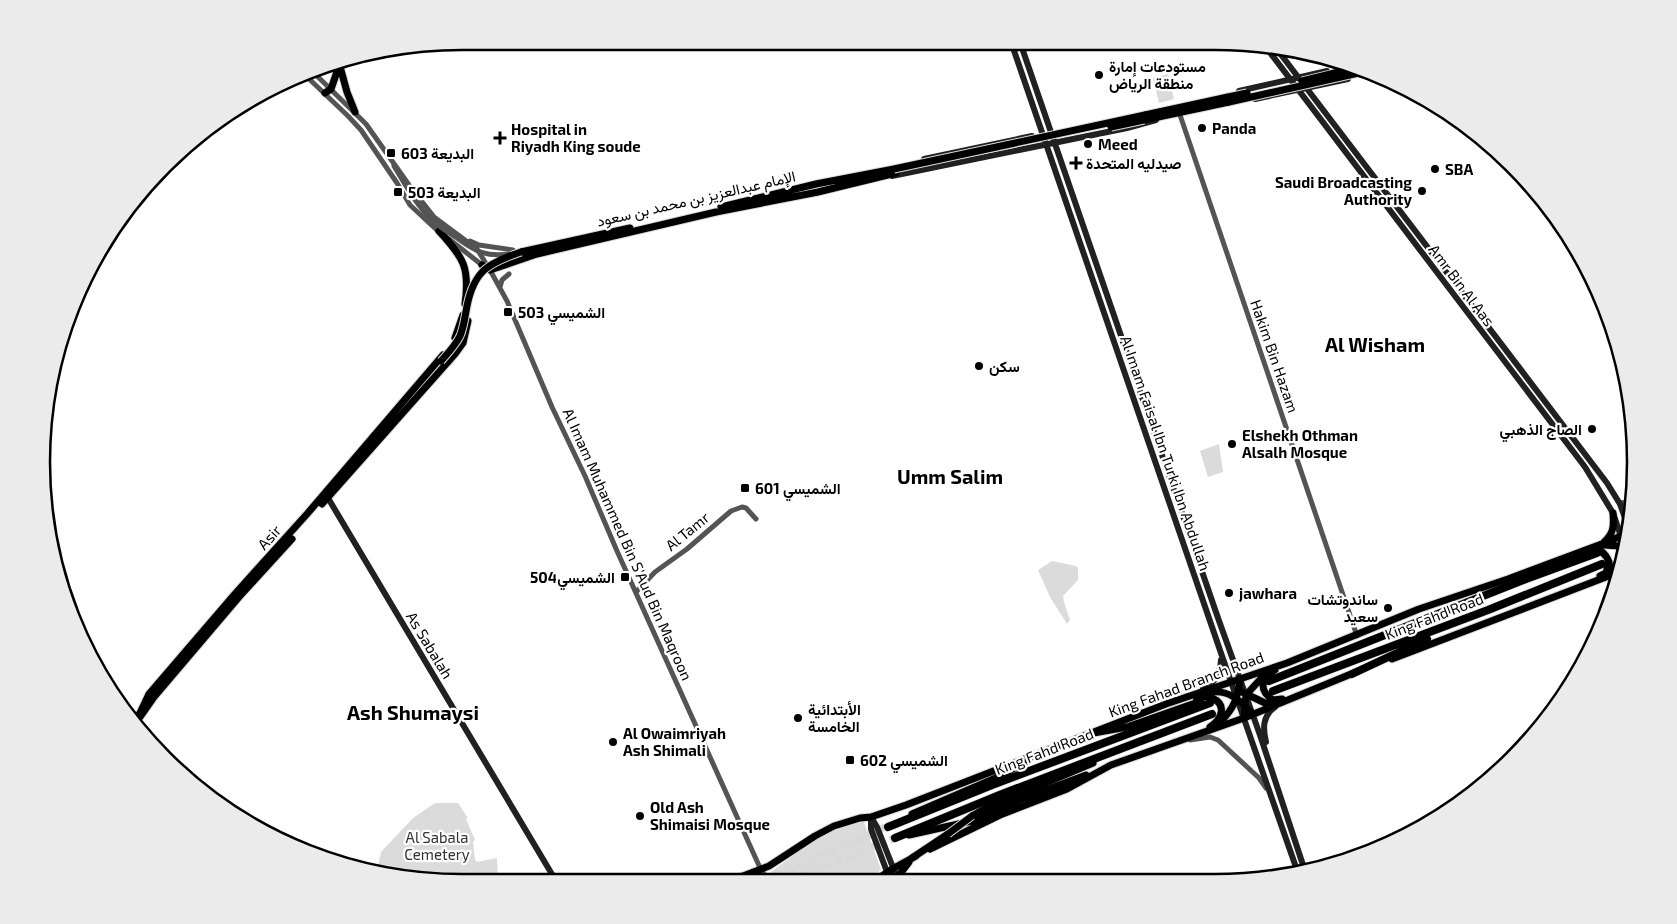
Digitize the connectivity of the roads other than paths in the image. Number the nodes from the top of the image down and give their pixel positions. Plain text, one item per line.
1 (1014, 50) edge
2 (1023, 50) edge
3 (1271, 54) edge
4 (1282, 56) edge
5 (1281, 67) junction
6 (341, 69) edge
7 (1337, 69) edge
8 (336, 70) edge
9 (1343, 71) edge
10 (1353, 74) edge
11 (1357, 76) edge
12 (317, 77) edge
13 (1298, 78) junction
14 (310, 79) edge
15 (1290, 79) junction
16 (1276, 83) junction
17 (1307, 89) junction
18 (1299, 90) junction
19 (328, 91) junction
20 (1229, 99) junction
21 (1210, 100) junction
22 (1202, 108) junction
23 (1161, 111) junction
24 (355, 112) junction
25 (1177, 113) junction
26 (1328, 115) junction
27 (1144, 117) junction
28 (1321, 120) junction
29 (366, 124) junction
30 (1051, 132) junction
31 (1043, 134) junction
32 (1055, 143) junction
33 (1047, 145) junction
34 (881, 174) junction
35 (715, 210) junction
36 (439, 232) junction
37 (460, 236) junction
38 (513, 250) dead end
39 (521, 252) junction
40 (482, 265) joint
41 (490, 270) junction
42 (509, 274) dead end
43 (500, 287) junction
44 (428, 374) junction
45 (328, 498) junction
46 (1618, 501) junction
47 (1625, 502) edge
48 (1624, 511) edge
49 (1613, 513) junction
50 (756, 519) dead end
51 (1621, 528) edge
52 (1619, 539) edge
53 (1618, 547) edge
54 (1598, 549) junction
55 (1583, 550) junction
56 (1602, 564) dead end
57 (1613, 567) edge
58 (1611, 574) edge
59 (1526, 579) junction
60 (1594, 580) junction
61 (636, 591) junction
62 (1488, 610) junction
63 (1400, 616) junction
64 (1357, 636) junction
65 (1222, 656) junction
66 (1286, 663) junction
67 (1352, 674) junction
68 (1240, 678) junction
69 (1269, 681) dead end
70 (1231, 682) junction
71 (1239, 690) junction
72 (1274, 691) dead end
73 (1246, 695) junction
74 (1296, 697) junction
75 (1237, 698) junction
76 (1183, 699) junction
77 (1201, 701) dead end
78 (1210, 703) dead end
79 (1245, 706) junction
80 (1212, 714) dead end
81 (1252, 714) junction
82 (138, 716) edge
83 (138, 717) edge
84 (1244, 718) junction
85 (1088, 734) junction
86 (1197, 735) junction
87 (1150, 738) junction
88 (1182, 741) junction
89 (1048, 750) junction
90 (1111, 766) junction
91 (1273, 778) junction
92 (1272, 796) junction
93 (871, 817) junction
94 (889, 825) joint
95 (895, 838) joint
96 (912, 858) junction
97 (1303, 864) edge
98 (1296, 866) edge
99 (761, 870) junction
100 (890, 870) junction
101 (551, 874) edge
102 (750, 874) edge
103 (762, 874) edge
104 (764, 874) edge
105 (884, 874) edge
106 (890, 874) edge
107 (893, 874) edge
108 (900, 874) edge

1 - 31 main road, Al Imam Faisal Ibn Turki Ibn Abdullah
2 - 30 main road, Al Imam Faisal Ibn Turki Ibn Abdullah
3 - 5 main road, Amr Bin Al Aas
4 - 13 main road, Amr Bin Al Aas
5 - 15 main road, Amr Bin Al Aas
5 - 16 main road
6 - 24 main road
7 - 13 main road, الإمام عبدالعزيز بن محمد بن سعود
8 - 19 main road
9 - 20 main road, الإمام عبدالعزيز بن محمد بن سعود, bridge
10 - 20 main road, الإمام عبدالعزيز بن محمد بن سعود, bridge
11 - 17 main road, الإمام عبدالعزيز بن محمد بن سعود
12 - 19 street
13 - 15 main road, الإمام عبدالعزيز بن محمد بن سعود
13 - 17 main road, Amr Bin Al Aas
14 - 19 street
15 - 16 main road, الإمام عبدالعزيز بن محمد بن سعود
15 - 18 main road, Amr Bin Al Aas
16 - 21 main road, الإمام عبدالعزيز بن محمد بن سعود
17 - 18 main road, الإمام عبدالعزيز بن محمد بن سعود
17 - 26 main road, Amr Bin Al Aas
18 - 22 main road, الإمام عبدالعزيز بن محمد بن سعود
18 - 28 main road, Amr Bin Al Aas
19 - 24 street
19 - 36 street
20 - 21 main road, الإمام عبدالعزيز بن محمد بن سعود
20 - 22 main road, الإمام عبدالعزيز بن محمد بن سعود
21 - 23 main road, الإمام عبدالعزيز بن محمد بن سعود
22 - 25 main road, الإمام عبدالعزيز بن محمد بن سعود
23 - 27 main road, الإمام عبدالعزيز بن محمد بن سعود
23 - 30 main road, الإمام عبدالعزيز بن محمد بن سعود
24 - 29 street
25 - 27 main road, الإمام عبدالعزيز بن محمد بن سعود
25 - 32 main road, الإمام عبدالعزيز بن محمد بن سعود
25 - 64 street, Hakim Bin Hazam
26 - 28 main road
26 - 46 main road, Amr Bin Al Aas
27 - 34 main road, الإمام عبدالعزيز بن محمد بن سعود, bridge
28 - 49 main road, Amr Bin Al Aas
29 - 37 street
29 - 39 street, bridge
30 - 31 main road, الإمام عبدالعزيز بن محمد بن سعود
30 - 32 main road, Al Imam Faisal Ibn Turki Ibn Abdullah
31 - 33 main road, Al Imam Faisal Ibn Turki Ibn Abdullah
31 - 34 main road, الإمام عبدالعزيز بن محمد بن سعود
32 - 33 main road, الإمام عبدالعزيز بن محمد بن سعود
32 - 68 main road, Al Imam Faisal Ibn Turki Ibn Abdullah
33 - 34 main road, الإمام عبدالعزيز بن محمد بن سعود
33 - 65 main road, Al Imam Faisal Ibn Turki Ibn Abdullah
34 - 35 main road, الإمام عبدالعزيز بن محمد بن سعود
35 - 39 main road, الإمام عبدالعزيز بن محمد بن سعود
35 - 41 main road, الإمام عبدالعزيز بن محمد بن سعود
36 - 40 street
36 - 44 main road
37 - 38 street
37 - 41 street, Al Imam Muhammed Bin S'Aud Bin Maqroon
39 - 44 main road, bridge
40 - 41 main road
41 - 43 street, Al Imam Muhammed Bin S'Aud Bin Maqroon
41 - 45 main road, Asir
42 - 43 street
43 - 61 street, Al Imam Muhammed Bin S'Aud Bin Maqroon
44 - 82 main road, Asir
45 - 83 main road, Asir
45 - 101 main road, As Sabalah
46 - 47 street
46 - 48 main road, Amr Bin Al Aas
49 - 51 main road, Amr Bin Al Aas
49 - 54 main road
50 - 61 street, Al Tamr
52 - 54 main road, King Fahad Branch Road
53 - 54 main road
54 - 55 main road, King Fahad Branch Road
54 - 59 highway, King Fahd Road
55 - 60 main road
55 - 63 main road, King Fahad Branch Road
56 - 62 highway, King Fahd Road
57 - 60 main road
58 - 60 main road
59 - 63 main road
59 - 69 highway, King Fahd Road
60 - 67 main road
61 - 99 street, Al Imam Muhammed Bin S'Aud Bin Maqroon
62 - 67 highway
62 - 72 highway, King Fahd Road
63 - 64 main road, King Fahad Branch Road
64 - 66 main road, King Fahad Branch Road
65 - 70 main road, Al Imam Faisal Ibn Turki Ibn Abdullah
65 - 76 main road
66 - 68 main road, King Fahad Branch Road
66 - 73 main road
66 - 74 main road
67 - 74 main road
68 - 70 main road, King Fahad Branch Road
68 - 71 main road
68 - 73 main road, Al Imam Faisal Ibn Turki Ibn Abdullah
70 - 71 main road
70 - 75 main road, Al Imam Faisal Ibn Turki Ibn Abdullah
70 - 76 main road, King Fahad Branch Road
71 - 73 main road
71 - 75 main road
73 - 74 main road
73 - 79 main road
73 - 81 main road, Al Imam Faisal Ibn Turki Ibn Abdullah
74 - 81 main road
74 - 91 main road
75 - 76 main road
75 - 79 main road
75 - 84 main road, Al Imam Faisal Ibn Turki Ibn Abdullah
75 - 86 main road
76 - 85 main road, King Fahad Branch Road
76 - 86 main road
77 - 85 main road
78 - 94 highway, King Fahd Road
79 - 81 main road
79 - 84 main road
80 - 87 highway, King Fahd Road
81 - 84 main road
81 - 91 main road, Al Imam Faisal Ibn Turki Ibn Abdullah
84 - 86 main road
84 - 92 main road, Al Imam Faisal Ibn Turki Ibn Abdullah
85 - 89 main road, King Fahad Branch Road
86 - 88 main road
87 - 95 highway, King Fahd Road
87 - 96 main road, bridge
88 - 90 main road
88 - 92 street
89 - 93 main road, King Fahad Branch Road
89 - 94 main road
90 - 95 main road
90 - 96 main road
91 - 97 main road, Al Imam Faisal Ibn Turki Ibn Abdullah
92 - 98 main road, Al Imam Faisal Ibn Turki Ibn Abdullah
93 - 99 main road, King Fahad Branch Road
93 - 100 main road
96 - 100 main road
96 - 108 main road
99 - 102 main road, King Fahad Branch Road
99 - 103 street, Al Imam Muhammed Bin S'Aud Bin Maqroon
99 - 104 street, Al Imam Muhammed Bin S'Aud Bin Maqroon
100 - 105 main road
100 - 106 main road
100 - 107 main road

